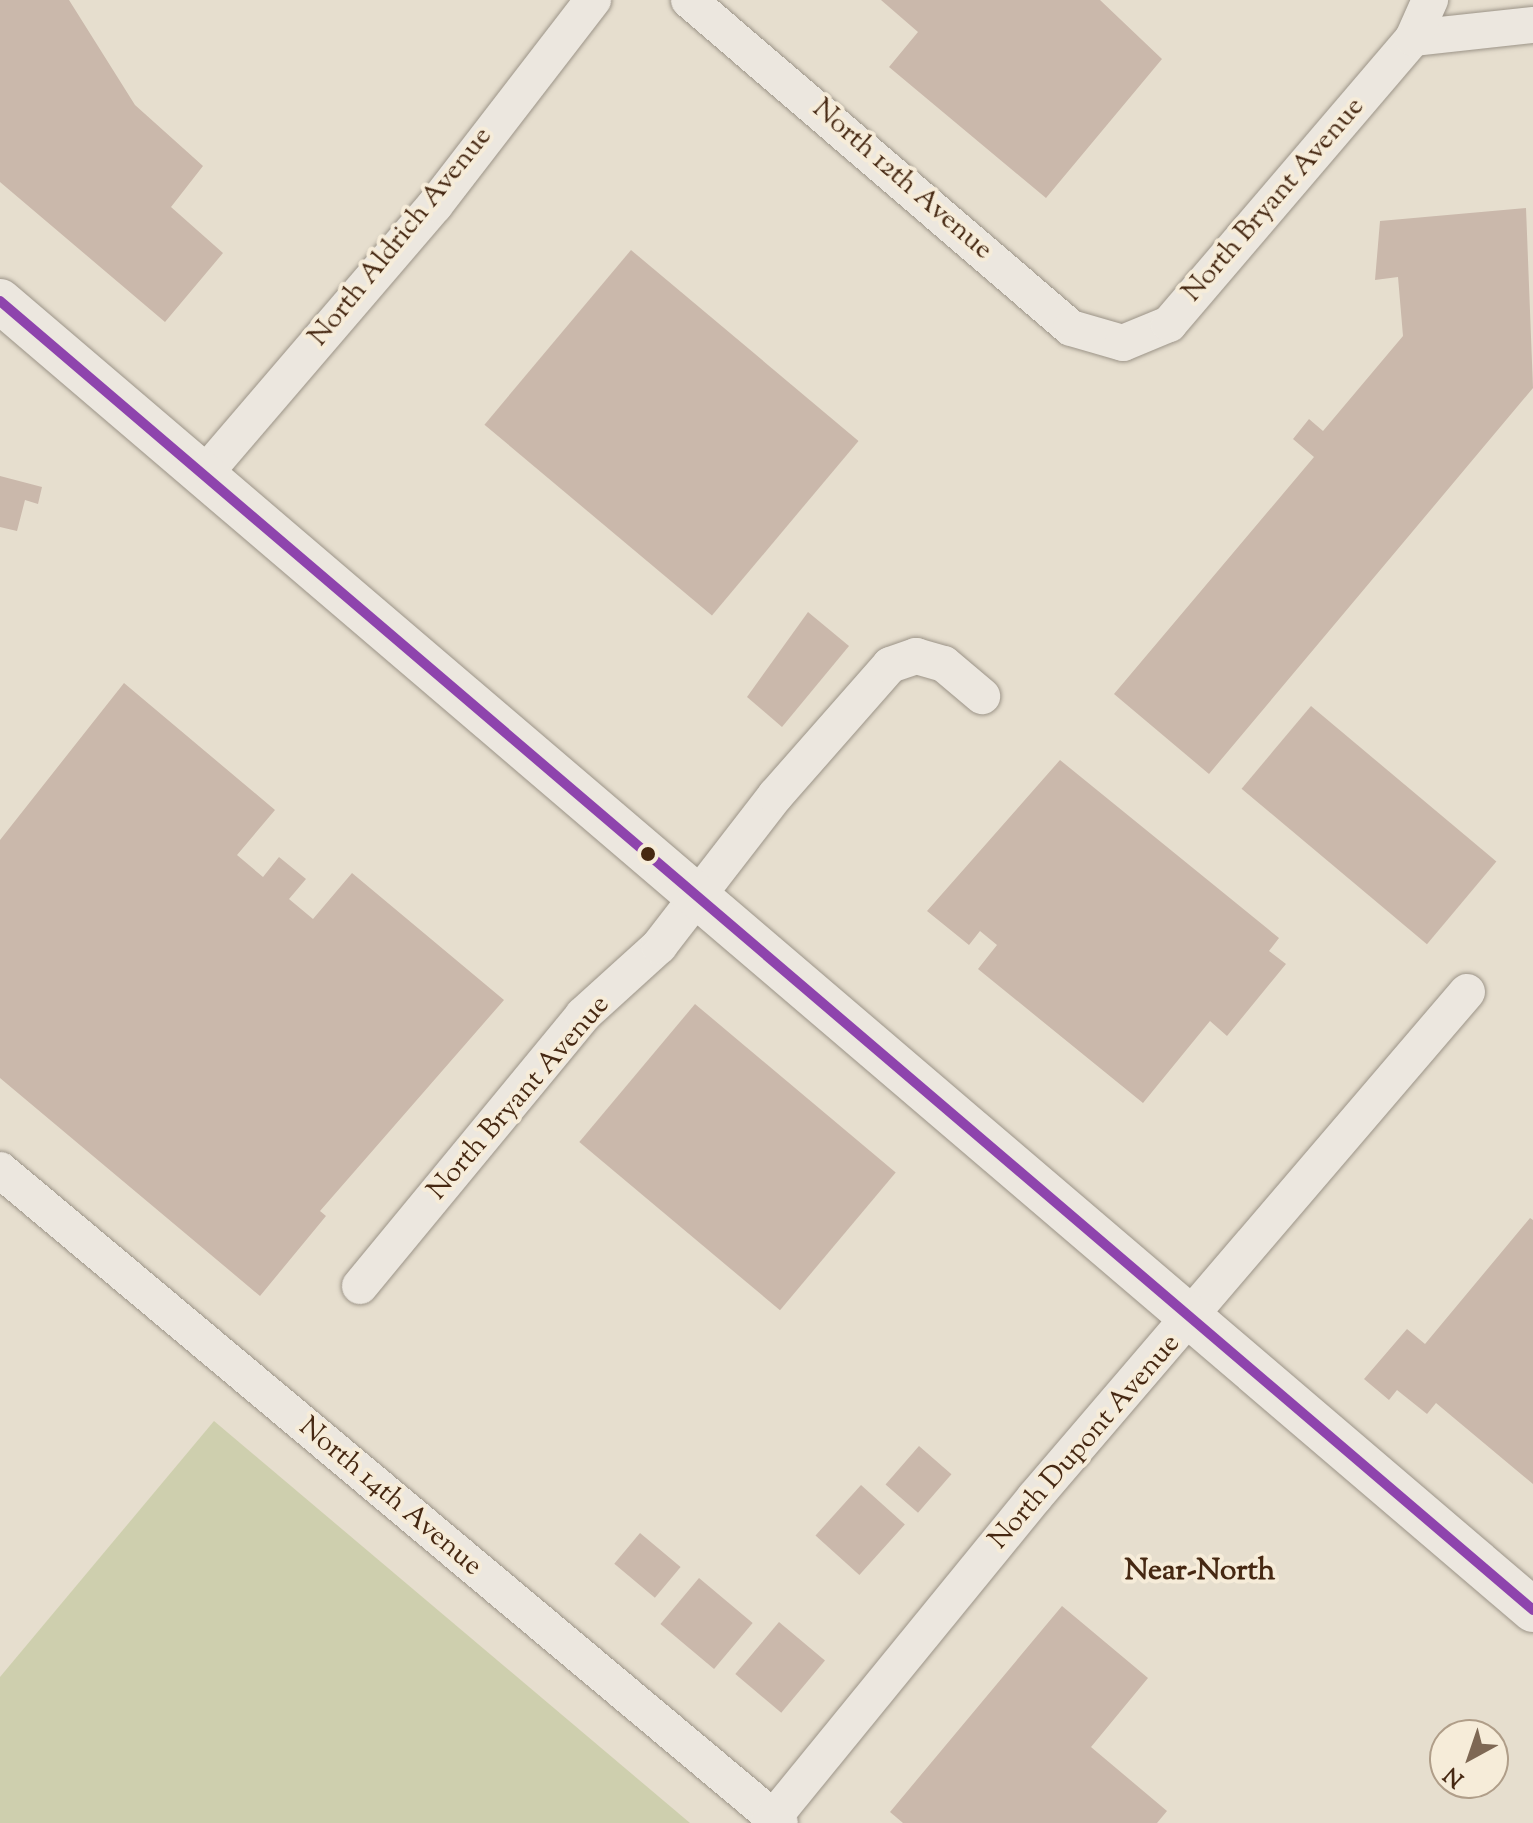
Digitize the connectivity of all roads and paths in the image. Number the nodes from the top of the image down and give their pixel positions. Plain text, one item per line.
1 (593, 0) edge
2 (689, 0) edge
3 (1430, 0) edge
4 (1533, 25) edge
5 (1413, 38) junction
6 (0, 301) edge
7 (1123, 343) joint
8 (207, 471) junction
9 (982, 696) dead end
10 (699, 898) junction
11 (1467, 992) dead end
12 (0, 1170) edge
13 (360, 1286) dead end
14 (1195, 1315) junction
15 (1533, 1610) edge
16 (774, 1821) edge

1 - 8 street, North Aldrich Avenue
2 - 7 street, North 12th Avenue
3 - 5 street, North Bryant Avenue
4 - 5 street
5 - 7 street, North Bryant Avenue
6 - 8 main road
8 - 10 main road
9 - 10 street, North Bryant Avenue
10 - 13 street, North Bryant Avenue
10 - 14 main road
11 - 14 street, North Dupont Avenue
12 - 16 street, North 14th Avenue
14 - 15 main road
14 - 16 street, North Dupont Avenue

